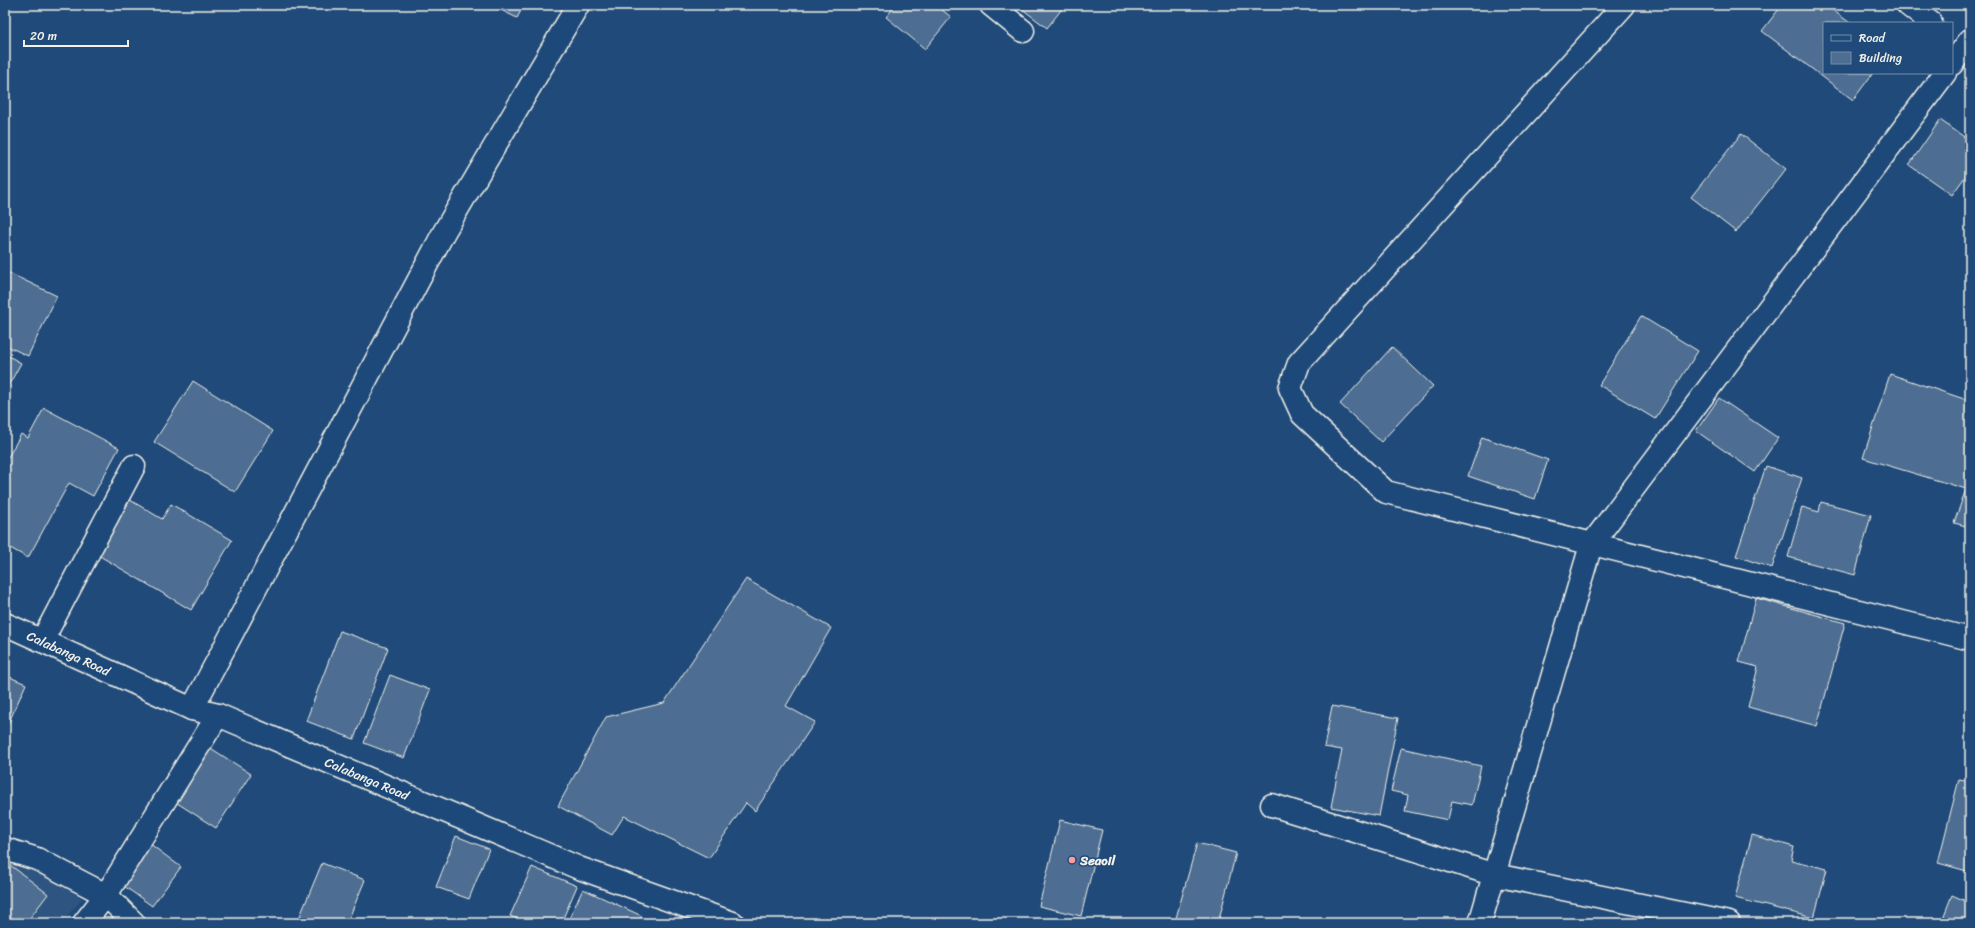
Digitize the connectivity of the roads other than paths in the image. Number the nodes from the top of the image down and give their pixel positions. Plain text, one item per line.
1 (578, 5) edge
2 (991, 5) edge
3 (1624, 5) edge
4 (1908, 5) edge
5 (1930, 22) edge
6 (1022, 31) dead end
7 (1944, 74) edge
8 (134, 466) dead end
9 (1591, 545) junction
10 (5, 624) edge
11 (1970, 639) edge
12 (42, 641) junction
13 (192, 709) junction
14 (218, 714) junction
15 (1272, 805) dead end
16 (5, 849) edge
17 (1495, 875) junction
18 (106, 895) junction
19 (84, 923) edge
20 (134, 923) edge
21 (733, 923) edge
22 (1480, 923) edge
23 (1729, 923) edge

1 - 13 street
2 - 6 street
3 - 9 street
4 - 5 street
7 - 9 street
8 - 12 street
9 - 11 street
9 - 17 street
10 - 12 street, Calabanga Road
12 - 13 street, Calabanga Road
13 - 14 street, Calabanga Road
14 - 18 street
14 - 21 street, Calabanga Road
15 - 17 street
16 - 18 street
17 - 22 street
17 - 23 street
18 - 19 street
18 - 20 street

